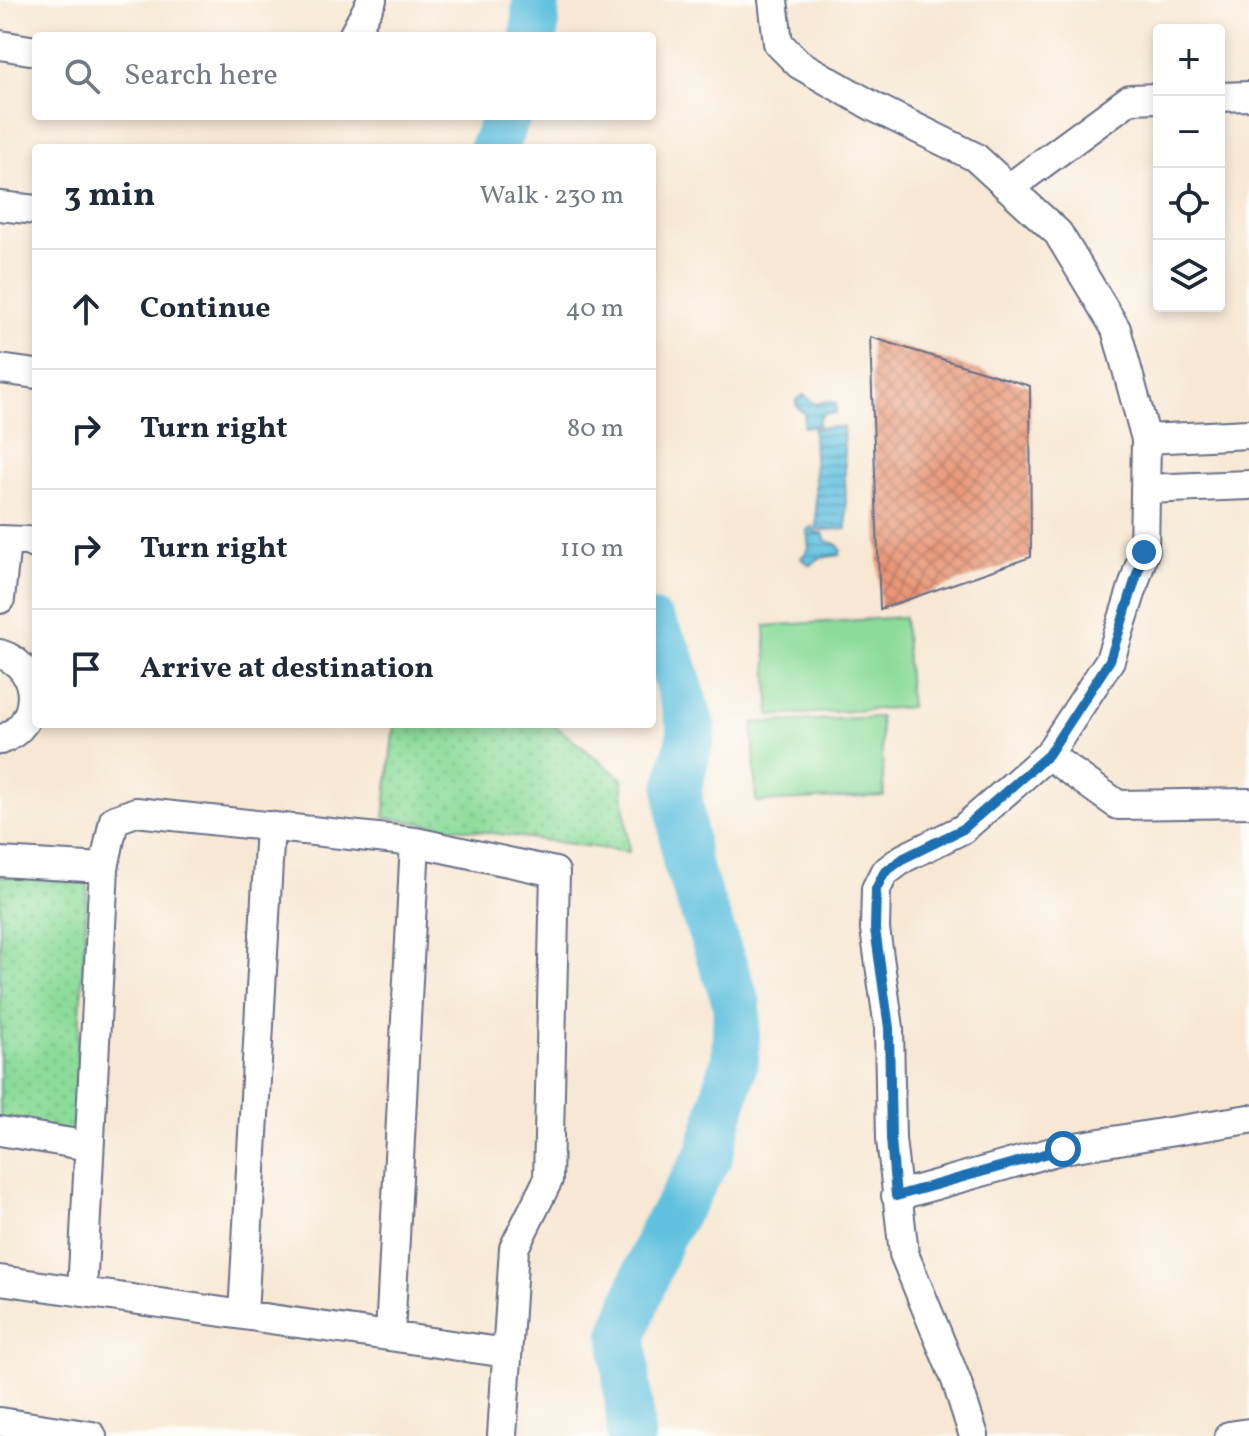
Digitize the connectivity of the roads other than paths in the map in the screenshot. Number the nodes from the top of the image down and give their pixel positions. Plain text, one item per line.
1 (372, 0) edge
2 (773, 0) edge
3 (355, 32) edge
4 (0, 45) edge
5 (32, 50) edge
6 (1249, 96) edge
7 (1225, 97) edge
8 (1153, 98) edge
9 (1009, 188) junction
10 (0, 206) edge
11 (32, 210) edge
12 (0, 369) edge
13 (32, 373) edge
14 (1249, 434) edge
15 (1146, 439) junction
16 (1249, 485) edge
17 (1145, 489) junction
18 (3, 540) edge
19 (32, 543) edge
20 (0, 599) edge
21 (0, 654) edge
22 (32, 688) edge
23 (32, 706) edge
24 (0, 740) edge
25 (1048, 755) junction
26 (1249, 803) edge
27 (270, 826) junction
28 (415, 842) junction
29 (0, 862) edge
30 (104, 868) junction
31 (1249, 1119) edge
32 (0, 1131) edge
33 (89, 1146) junction
34 (896, 1196) junction
35 (0, 1280) edge
36 (82, 1292) junction
37 (243, 1315) junction
38 (390, 1336) junction
39 (507, 1353) junction
40 (0, 1422) edge
41 (1249, 1433) edge
42 (92, 1436) edge
43 (502, 1436) edge
44 (974, 1436) edge
45 (1229, 1436) edge

1 - 3 street
2 - 9 street
4 - 5 street
6 - 7 street
8 - 9 street
9 - 15 street
10 - 11 street
12 - 13 street
14 - 15 street
15 - 17 street
16 - 17 street
17 - 25 street
18 - 19 street
18 - 20 street
21 - 22 street
23 - 24 street
25 - 26 street
25 - 34 street
27 - 28 street
27 - 30 street
27 - 37 street
28 - 38 street
28 - 39 street
29 - 30 street
30 - 33 street
31 - 34 street
32 - 33 street
33 - 36 street
34 - 44 street
35 - 36 street
36 - 37 street
37 - 38 street
38 - 39 street
39 - 43 street
40 - 42 street
41 - 45 street

